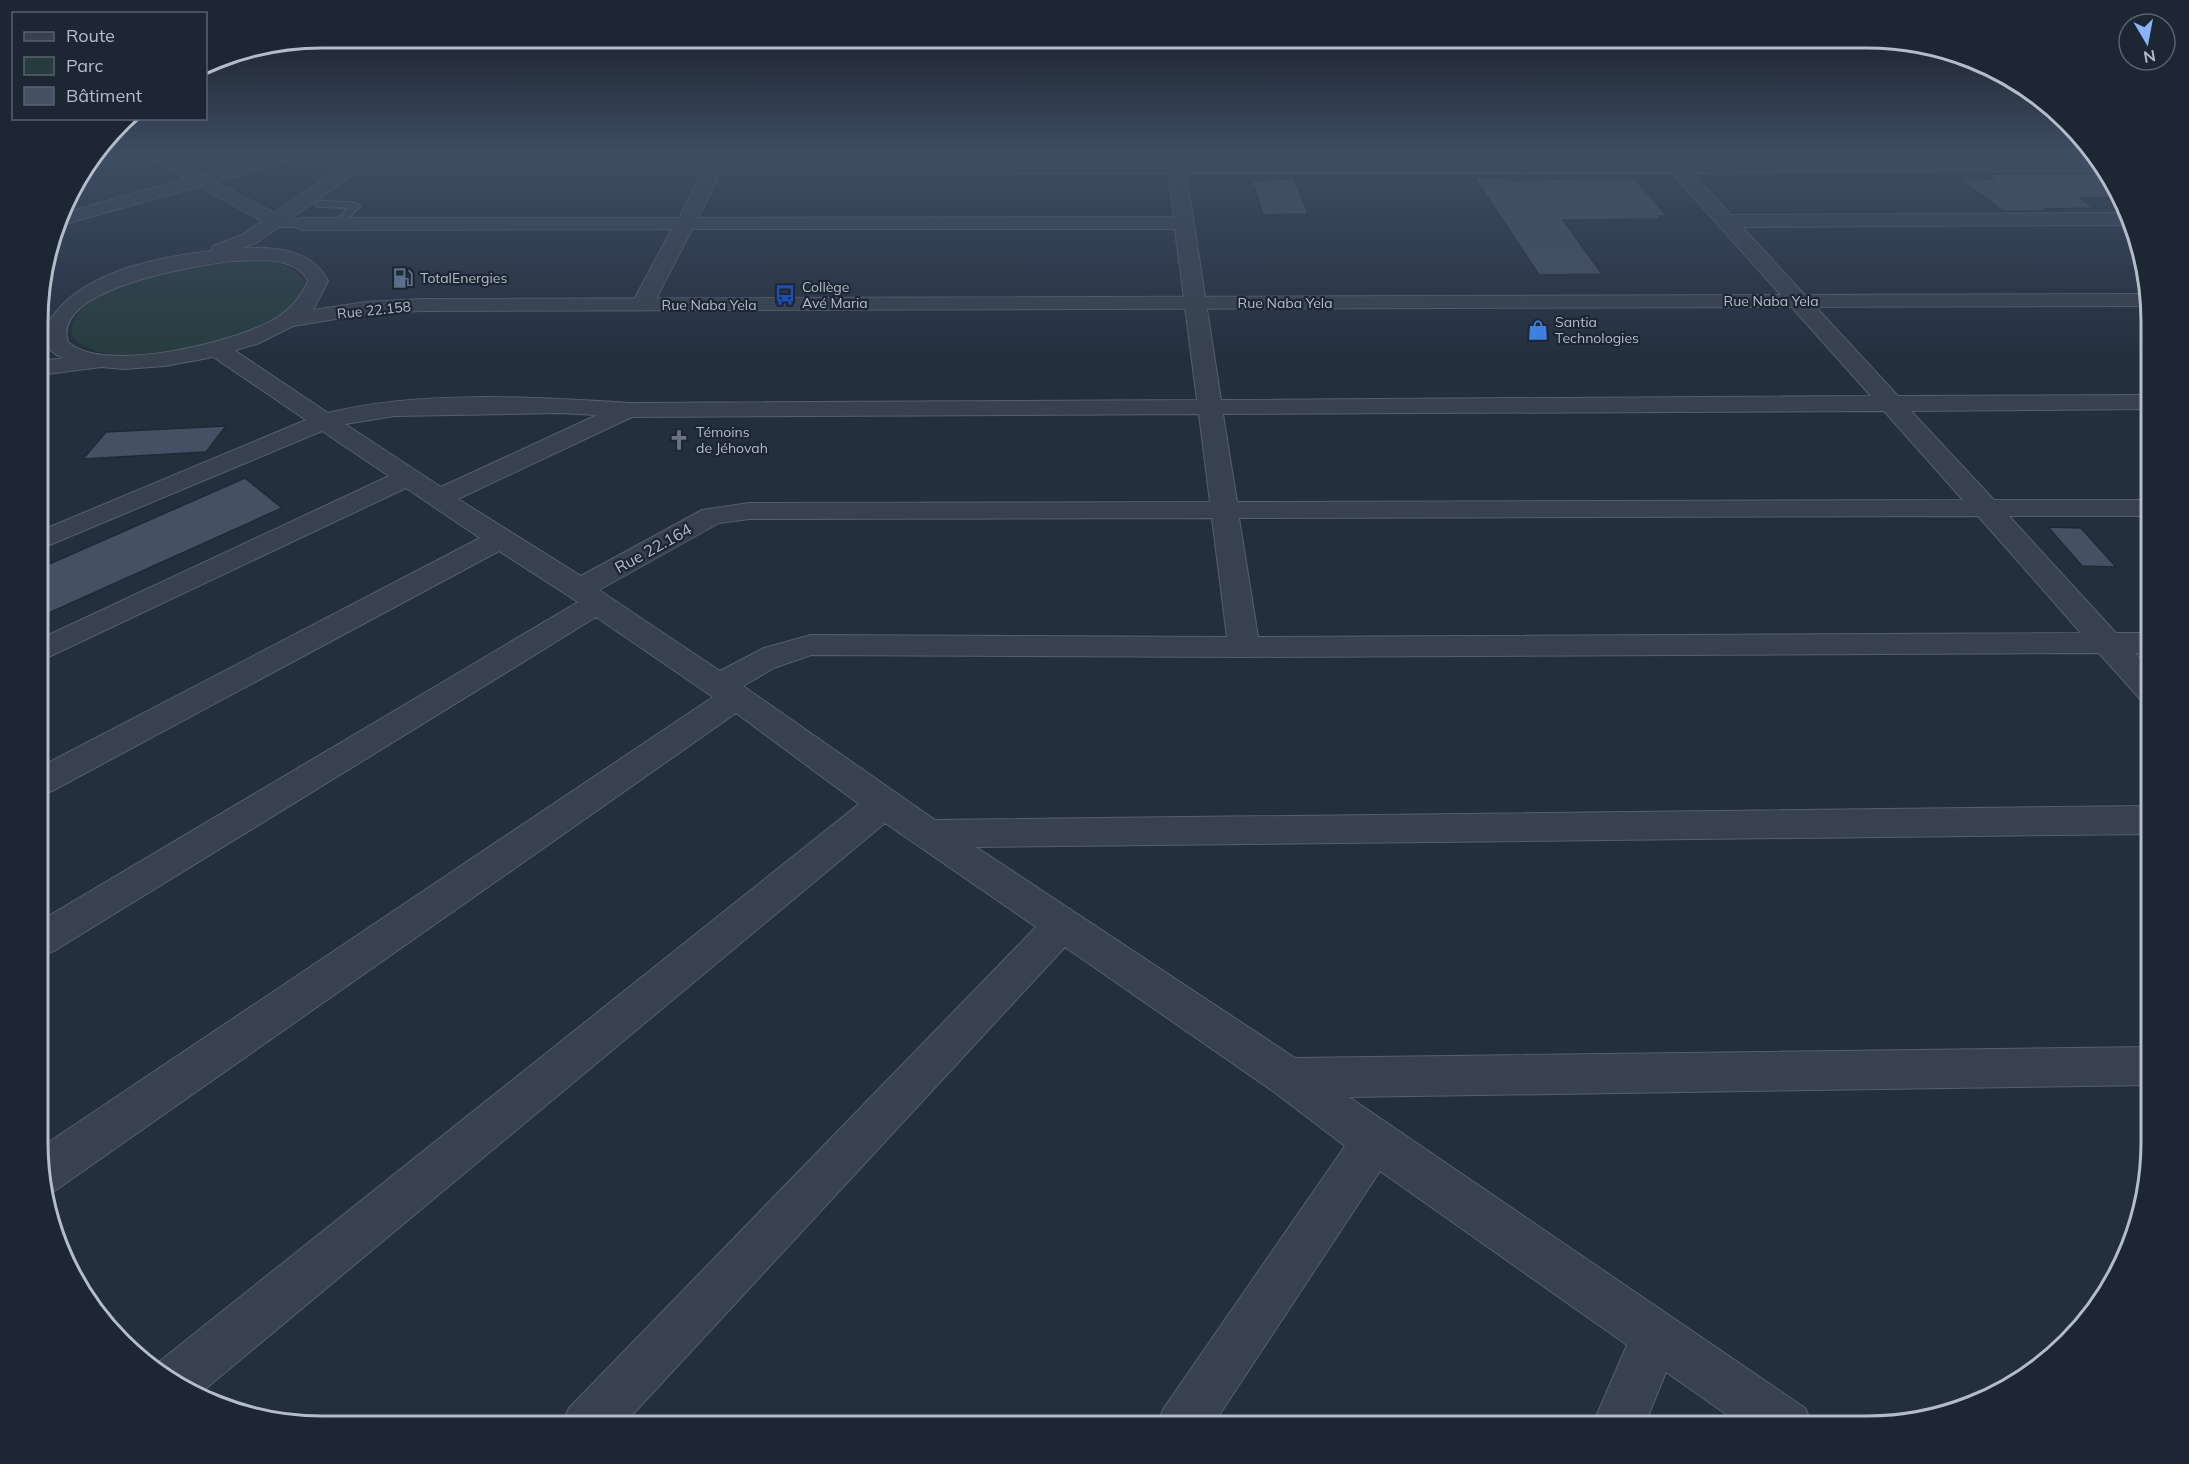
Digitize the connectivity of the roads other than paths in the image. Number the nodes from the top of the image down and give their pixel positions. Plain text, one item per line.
1 (304, 220) edge
2 (342, 220) edge
3 (687, 220) edge
4 (1861, 220) edge
5 (275, 221) joint
6 (1725, 221) joint
7 (1184, 223) joint
8 (301, 224) junction
9 (339, 224) junction
10 (685, 224) junction
11 (181, 261) junction
12 (309, 267) junction
13 (2140, 300) edge
14 (1798, 301) junction
15 (1195, 303) junction
16 (421, 305) junction
17 (642, 305) junction
18 (59, 320) junction
19 (285, 321) junction
20 (48, 330) edge
21 (217, 349) junction
22 (99, 361) junction
23 (48, 368) edge
24 (2141, 402) edge
25 (1890, 403) junction
26 (1210, 406) junction
27 (629, 410) junction
28 (324, 421) junction
29 (408, 477) junction
30 (439, 498) junction
31 (1986, 508) junction
32 (2141, 508) edge
33 (1225, 511) junction
34 (48, 538) edge
35 (500, 539) junction
36 (589, 596) junction
37 (2108, 643) junction
38 (2141, 643) edge
39 (48, 647) edge
40 (1244, 647) junction
41 (2141, 680) edge
42 (728, 692) junction
43 (48, 778) edge
44 (884, 804) junction
45 (2141, 820) edge
46 (929, 834) junction
47 (1063, 924) junction
48 (48, 935) edge
49 (2141, 1066) edge
50 (1289, 1078) junction
51 (1374, 1142) junction
52 (49, 1167) edge
53 (1656, 1336) junction
54 (181, 1377) edge
55 (596, 1416) edge
56 (1189, 1416) edge
57 (1622, 1416) edge
58 (1772, 1416) edge

1 - 8 street
2 - 9 lane
3 - 10 street
4 - 6 street
5 - 8 street
5 - 11 street
6 - 14 street
7 - 10 street
7 - 15 street
8 - 9 street
8 - 12 street
9 - 10 street
10 - 17 street
11 - 12 street, Rue 22.158
11 - 18 street
12 - 16 street, Rue 22.158
12 - 19 street
13 - 14 street, Rue Naba Yela
14 - 15 street, Rue Naba Yela
14 - 25 street
15 - 17 street, Rue Naba Yela
15 - 26 street
16 - 17 street, Rue Naba Yela
16 - 19 street, Rue 22.158
18 - 20 street
18 - 22 street
19 - 21 street
21 - 22 street
21 - 28 street
22 - 23 street
24 - 25 street
25 - 26 street
25 - 31 street
26 - 27 street
26 - 33 street
27 - 28 street
27 - 30 street
28 - 29 street
28 - 34 street
29 - 30 street
29 - 39 street
30 - 35 street
31 - 32 street, Rue 22.164
31 - 33 street, Rue 22.164
31 - 37 street
33 - 36 street, Rue 22.164
33 - 40 street
35 - 36 street
35 - 43 street
36 - 42 street
36 - 48 street, Rue 22.164
37 - 38 street
37 - 40 street
37 - 41 street
40 - 42 street
42 - 44 street
42 - 52 street
44 - 46 street
44 - 54 street
45 - 46 street
46 - 47 street
47 - 50 street
47 - 55 street
49 - 50 street
50 - 51 street
51 - 53 street
51 - 56 street
53 - 57 street
53 - 58 street

